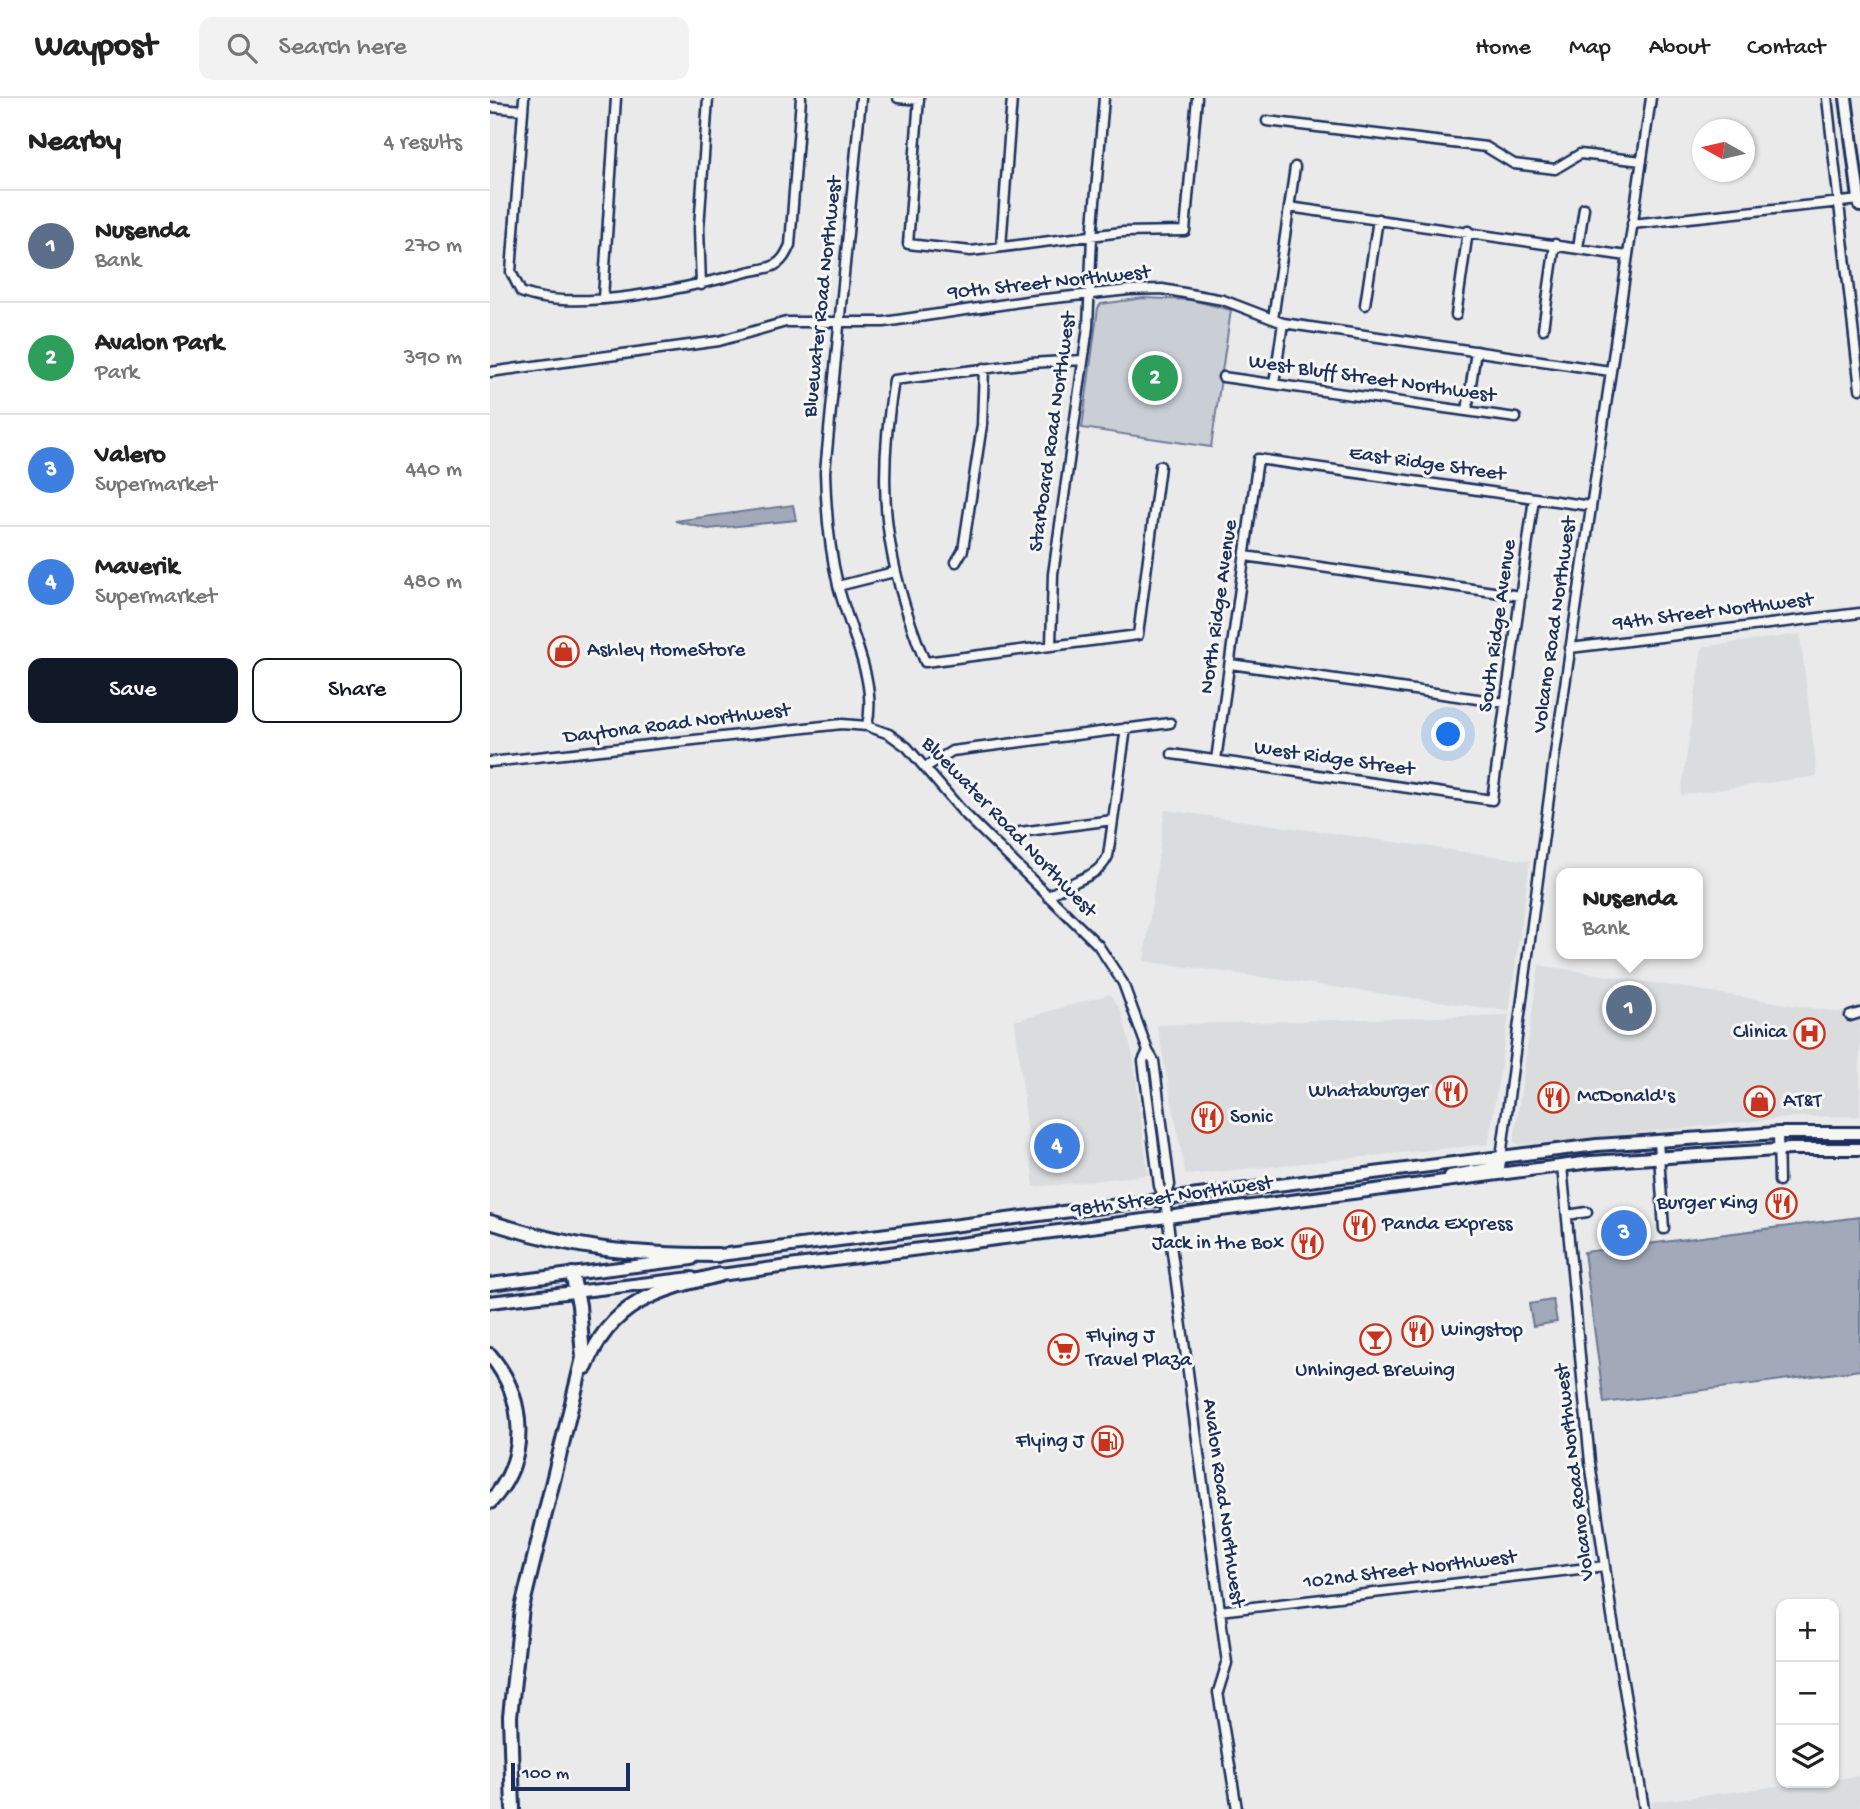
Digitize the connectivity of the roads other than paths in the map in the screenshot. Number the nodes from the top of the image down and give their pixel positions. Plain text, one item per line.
1 (524, 98) edge
2 (616, 98) edge
3 (708, 98) edge
4 (801, 98) edge
5 (861, 98) edge
6 (898, 98) edge
7 (1012, 98) edge
8 (1104, 98) edge
9 (1197, 98) edge
10 (1651, 98) edge
11 (1827, 98) edge
12 (1846, 98) edge
13 (919, 99) edge
14 (490, 107) edge
15 (523, 110) junction
16 (1267, 121) dead end
17 (1642, 161) junction
18 (1295, 167) dead end
19 (1860, 200) edge
20 (1841, 202) junction
21 (1290, 206) junction
22 (1860, 206) edge
23 (1584, 208) dead end
24 (1378, 219) junction
25 (1632, 224) junction
26 (1468, 231) junction
27 (1092, 237) junction
28 (1555, 244) junction
29 (1001, 247) junction
30 (1578, 248) junction
31 (1627, 256) junction
32 (701, 285) junction
33 (1089, 294) junction
34 (603, 298) junction
35 (1365, 305) dead end
36 (1456, 315) dead end
37 (1273, 319) junction
38 (840, 323) junction
39 (1283, 323) junction
40 (1543, 329) dead end
41 (1476, 351) junction
42 (1083, 360) junction
43 (984, 368) junction
44 (1609, 371) junction
45 (490, 372) edge
46 (1223, 377) dead end
47 (1274, 384) junction
48 (1860, 389) edge
49 (1467, 411) junction
50 (1516, 418) dead end
51 (1258, 459) joint
52 (1160, 466) dead end
53 (1534, 498) junction
54 (1591, 506) junction
55 (1245, 556) junction
56 (956, 562) dead end
57 (894, 572) junction
58 (838, 586) junction
59 (1521, 596) junction
60 (1860, 613) edge
61 (1051, 645) junction
62 (1570, 648) junction
63 (1230, 664) junction
64 (1506, 703) junction
65 (1170, 723) dead end
66 (867, 726) junction
67 (1126, 729) junction
68 (1172, 754) dead end
69 (1216, 760) junction
70 (490, 762) edge
71 (926, 767) junction
72 (1492, 800) joint
73 (1113, 820) junction
74 (1020, 832) dead end
75 (1048, 897) junction
76 (1860, 1013) edge
77 (1850, 1016) dead end
78 (1778, 1133) junction
79 (1860, 1133) edge
80 (1658, 1141) junction
81 (1860, 1149) edge
82 (1777, 1150) junction
83 (1588, 1152) junction
84 (1501, 1157) junction
85 (1659, 1158) junction
86 (1562, 1166) junction
87 (1527, 1171) junction
88 (1779, 1181) dead end
89 (1442, 1183) junction
90 (1165, 1200) junction
91 (1587, 1212) dead end
92 (1567, 1215) junction
93 (1167, 1219) junction
94 (490, 1222) edge
95 (1664, 1229) dead end
96 (718, 1255) junction
97 (572, 1274) junction
98 (719, 1275) junction
99 (490, 1284) edge
100 (576, 1290) junction
101 (490, 1301) edge
102 (490, 1355) edge
103 (574, 1401) junction
104 (490, 1502) edge
105 (1605, 1566) junction
106 (1219, 1611) junction
107 (513, 1809) edge
108 (1237, 1809) edge
109 (1644, 1809) edge

1 - 15 street
2 - 34 street
3 - 32 street
4 - 32 street
5 - 38 street, Bluewater Road Northwest
6 - 13 street
7 - 29 street
8 - 27 street, Starboard Road Northwest
9 - 27 street
10 - 17 street, Volcano Road Northwest
11 - 20 street
12 - 19 main road
13 - 29 street
14 - 15 street
15 - 34 street
16 - 17 street
17 - 25 street, Volcano Road Northwest
18 - 21 street
19 - 20 street
19 - 22 main road
20 - 25 street
20 - 48 street
21 - 24 street
21 - 37 street
23 - 30 street
24 - 26 street
24 - 35 street
25 - 31 street, Volcano Road Northwest
26 - 28 street
26 - 36 street
27 - 29 street
27 - 33 street, Starboard Road Northwest
28 - 30 street
28 - 40 street
30 - 31 street
31 - 44 street, Volcano Road Northwest
32 - 34 street
33 - 37 street, 90th Street Northwest
33 - 38 street, 90th Street Northwest
33 - 42 street, Starboard Road Northwest
37 - 39 street, 90th Street Northwest
38 - 45 street, 90th Street Northwest
38 - 58 street, Bluewater Road Northwest
39 - 41 street, 90th Street Northwest
39 - 47 street
41 - 44 street, 90th Street Northwest
41 - 49 street
42 - 43 street
42 - 61 street, Starboard Road Northwest
43 - 56 street
43 - 57 street
44 - 54 street, Volcano Road Northwest
46 - 47 street, West Bluff Street Northwest
47 - 49 street, West Bluff Street Northwest
49 - 50 street, West Bluff Street Northwest
51 - 53 street, East Ridge Street
51 - 55 street, North Ridge Avenue
52 - 61 street
53 - 54 street, East Ridge Street
53 - 59 street, South Ridge Avenue
54 - 62 street, Volcano Road Northwest
55 - 59 street
55 - 63 street, North Ridge Avenue
57 - 58 street
57 - 61 street
58 - 66 street, Bluewater Road Northwest
59 - 64 street, South Ridge Avenue
60 - 62 street, 94th Street Northwest
62 - 84 street, Volcano Road Northwest
63 - 64 street
63 - 69 street, North Ridge Avenue
64 - 72 street, South Ridge Avenue
65 - 67 street
66 - 70 street, Daytona Road Northwest
66 - 71 street, Bluewater Road Northwest
67 - 71 street
67 - 73 street
68 - 69 street, West Ridge Street
69 - 72 street, West Ridge Street
71 - 75 street, Bluewater Road Northwest
73 - 74 street
73 - 75 street
75 - 90 street, Bluewater Road Northwest
76 - 77 street
78 - 79 main road, 98th Street Northwest
78 - 80 main road, 98th Street Northwest
78 - 82 street
80 - 83 main road, 98th Street Northwest
80 - 85 street
81 - 82 main road, 98th Street Northwest
82 - 85 main road, 98th Street Northwest
82 - 88 street
83 - 84 main road, 98th Street Northwest
83 - 86 street
83 - 87 main road
84 - 89 main road
84 - 90 main road, 98th Street Northwest
85 - 86 main road, 98th Street Northwest
85 - 95 street
86 - 87 main road, 98th Street Northwest
86 - 92 street, Volcano Road Northwest
87 - 89 main road, 98th Street Northwest
89 - 93 main road, 98th Street Northwest
90 - 93 street, Avalon Road Northwest
90 - 96 main road, 98th Street Northwest
91 - 92 street
92 - 105 street, Volcano Road Northwest
93 - 98 main road, 98th Street Northwest
93 - 106 street, Avalon Road Northwest
94 - 96 highway
96 - 97 main road, 98th Street Northwest
97 - 99 main road, 98th Street Northwest
97 - 100 highway
98 - 100 main road, 98th Street Northwest
98 - 103 highway
100 - 101 main road, 98th Street Northwest
100 - 103 highway
102 - 104 highway
103 - 107 highway
105 - 106 street, 102nd Street Northwest
105 - 109 street, Volcano Road Northwest
106 - 108 street, Avalon Road Northwest

